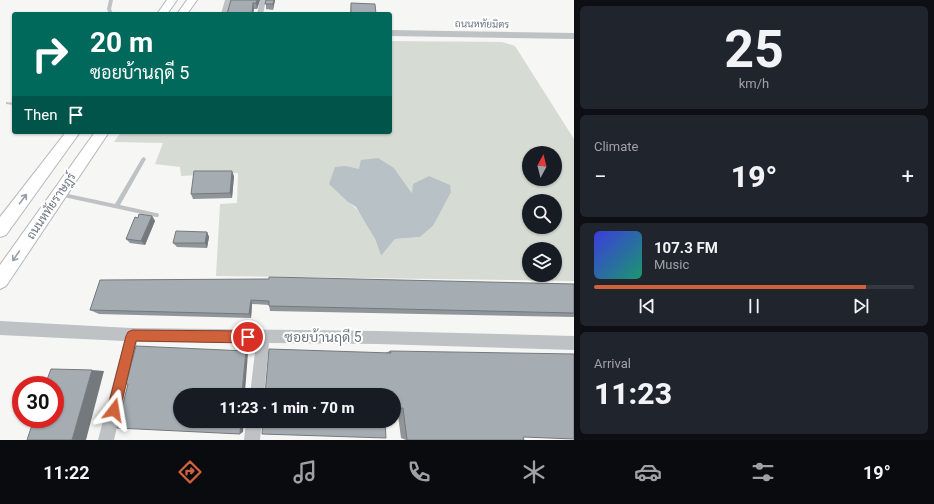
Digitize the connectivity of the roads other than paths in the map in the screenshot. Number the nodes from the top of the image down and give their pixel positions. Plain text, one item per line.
1 (111, 0) edge
2 (172, 0) edge
3 (192, 0) edge
4 (228, 0) edge
5 (263, 0) edge
6 (110, 12) edge
7 (163, 12) edge
8 (183, 12) edge
9 (225, 12) edge
10 (260, 12) edge
11 (392, 33) edge
12 (574, 36) edge
13 (8, 103) dead end
14 (12, 104) edge
15 (72, 134) edge
16 (101, 134) edge
17 (144, 159) dead end
18 (59, 194) junction
19 (116, 207) junction
20 (156, 215) dead end
21 (0, 230) edge
22 (0, 280) edge
23 (0, 328) edge
24 (132, 336) junction
25 (263, 337) junction
26 (574, 343) edge
27 (257, 388) edge
28 (253, 428) edge
29 (106, 440) edge
30 (252, 440) edge

1 - 6 lane
2 - 7 main road
3 - 8 main road
4 - 9 street
5 - 10 street
11 - 12 street, ถนนหทัยมิตร
13 - 14 lane
21 -> 15 main road, ถนนหทัยราษฎร์
16 - 18 main road, ถนนหทัยราษฎร์
17 - 19 lane
18 - 19 lane
18 -> 22 main road, ถนนหทัยราษฎร์
19 - 20 lane
23 - 24 street, ซอยบ้านฤดี 5
24 - 25 street, ซอยบ้านฤดี 5
24 - 29 street
25 - 26 street, ซอยบ้านฤดี 5
25 - 27 street
28 - 30 street

